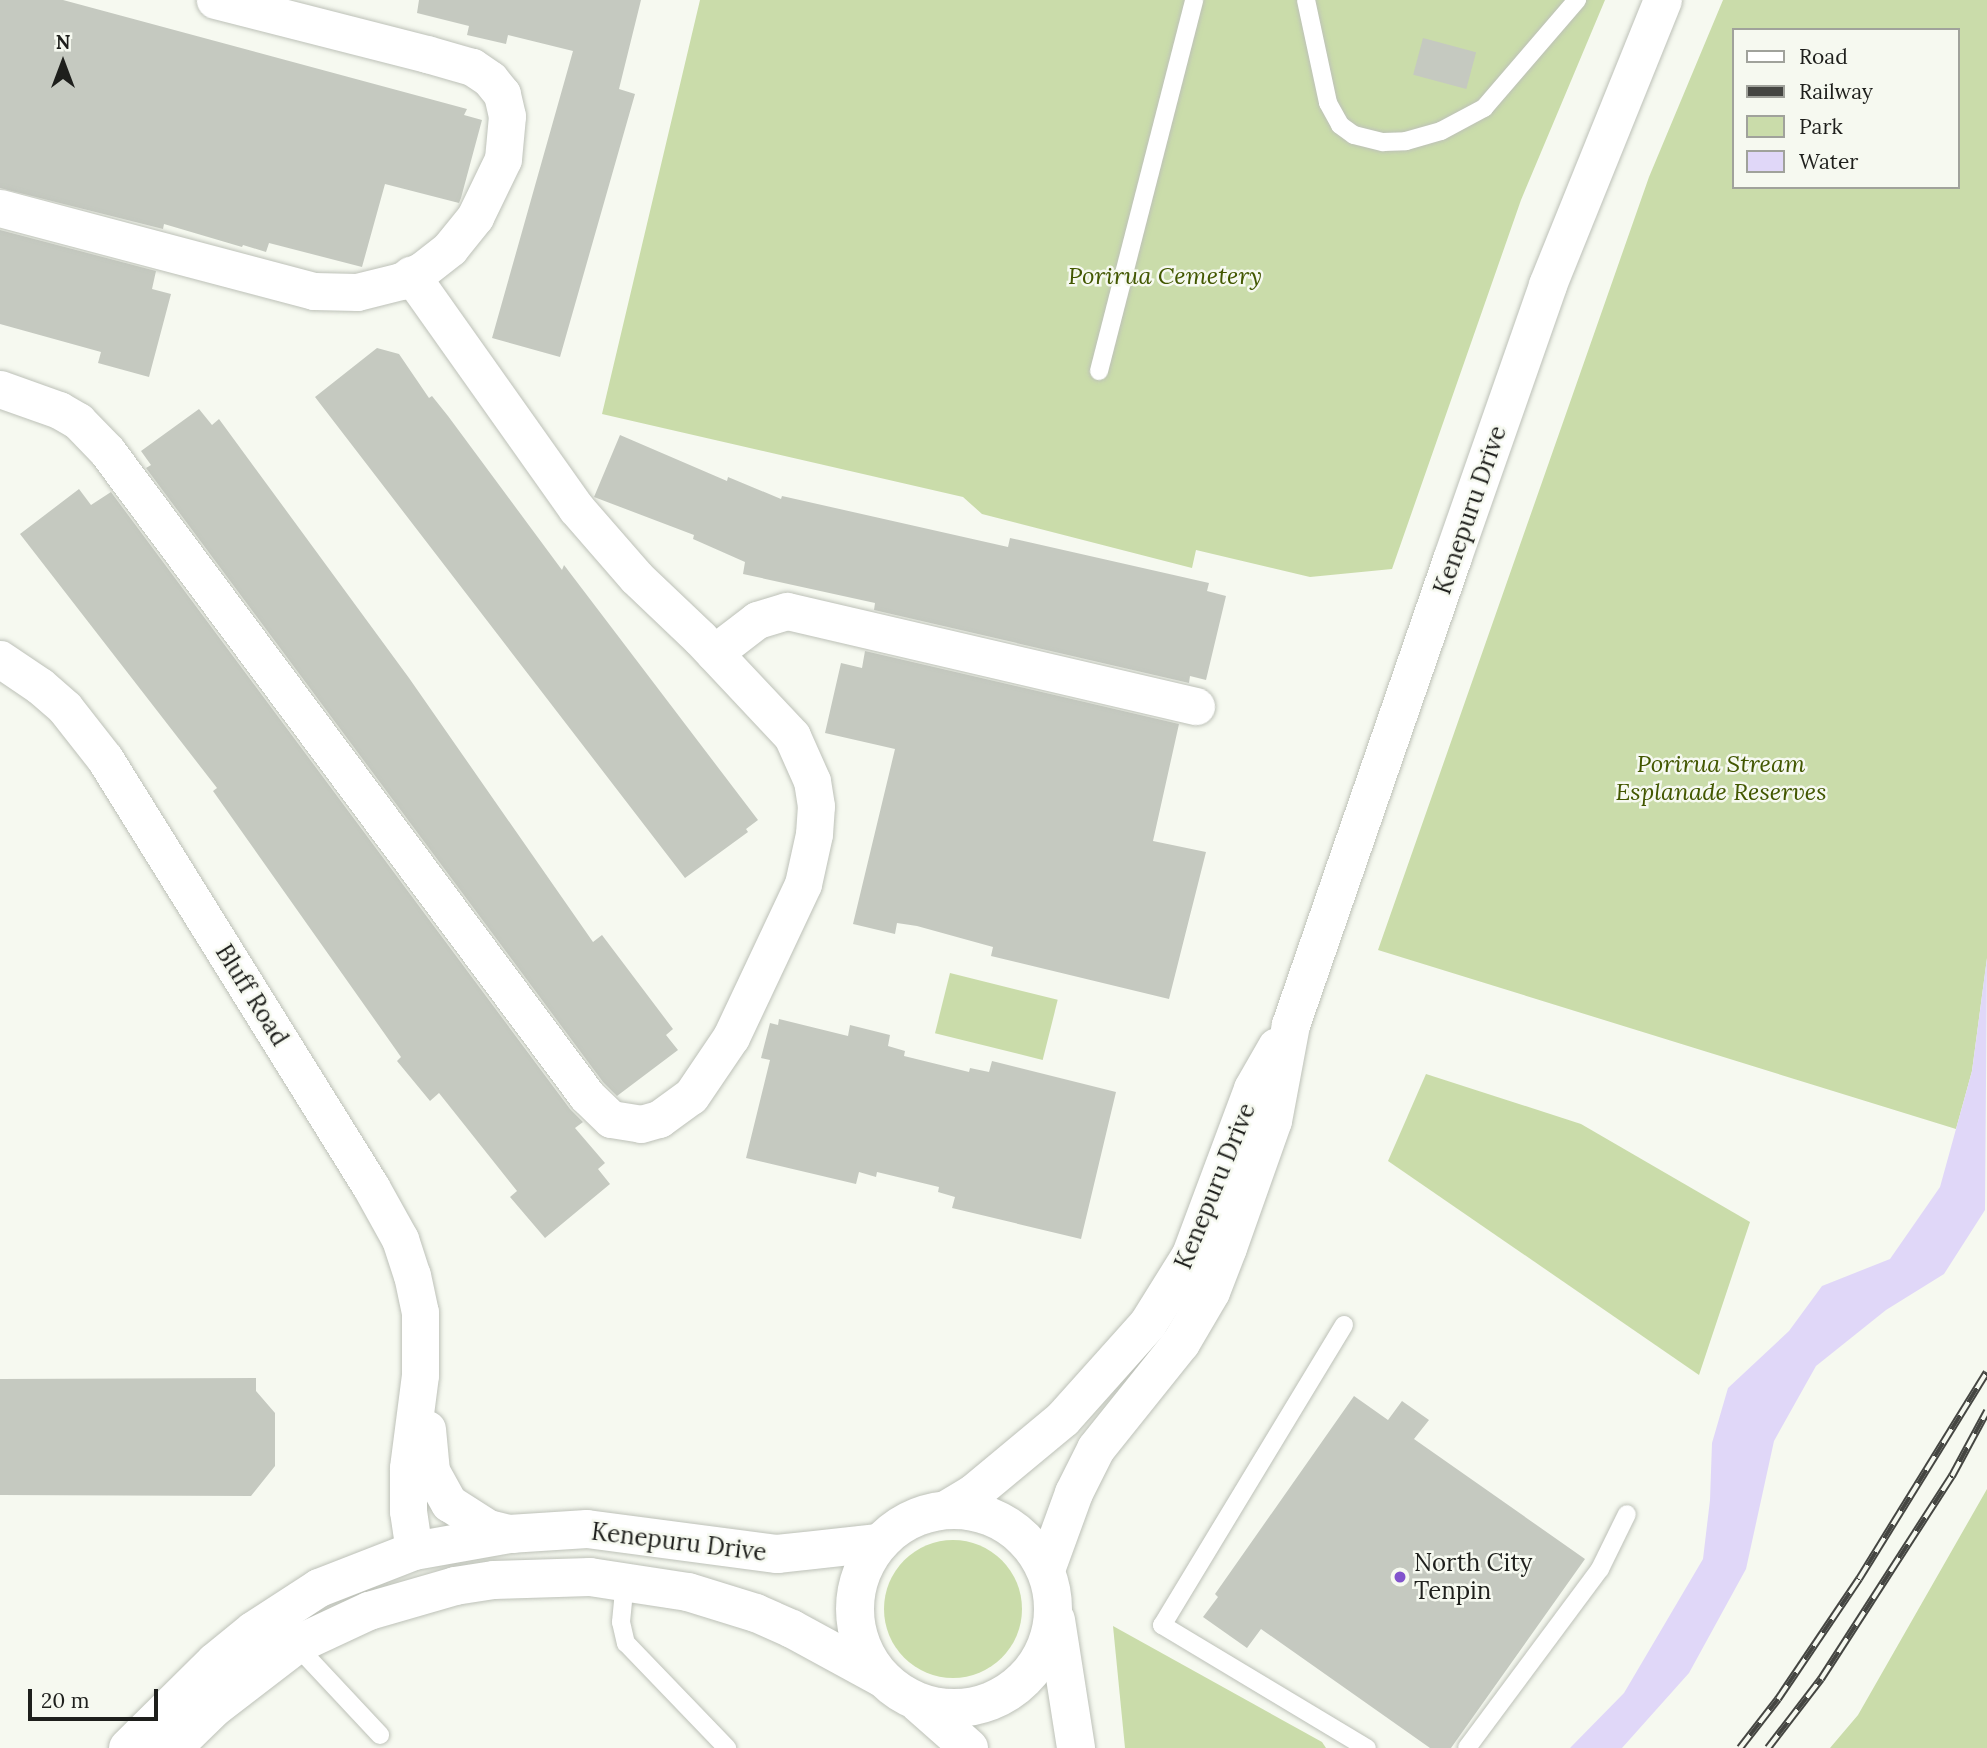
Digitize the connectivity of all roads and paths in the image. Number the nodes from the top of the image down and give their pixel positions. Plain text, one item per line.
1 (215, 0) edge
2 (1194, 0) edge
3 (1307, 0) edge
4 (1577, 0) edge
5 (1663, 0) edge
6 (0, 208) edge
7 (411, 275) junction
8 (1099, 371) dead end
9 (0, 389) edge
10 (714, 653) junction
11 (0, 659) edge
12 (1196, 706) dead end
13 (1291, 1025) junction
14 (1344, 1325) dead end
15 (419, 1376) junction
16 (946, 1510) junction
17 (1627, 1514) dead end
18 (512, 1534) junction
19 (878, 1543) junction
20 (414, 1551) junction
21 (608, 1579) junction
22 (1050, 1586) junction
23 (284, 1632) junction
24 (882, 1678) junction
25 (918, 1703) junction
26 (380, 1735) dead end
27 (1349, 1742) edge
28 (128, 1748) edge
29 (173, 1748) edge
30 (727, 1748) edge
31 (969, 1748) edge
32 (1076, 1748) edge
33 (1367, 1748) edge
34 (1467, 1748) edge

1 - 7 street
2 - 8 lane
3 - 4 lane
5 - 13 main road, Kenepuru Drive
6 - 7 street
7 - 10 street
9 - 10 street
10 - 12 street
11 - 15 street, Bluff Road
13 - 16 main road, Kenepuru Drive
13 - 22 main road, Kenepuru Drive
14 - 27 lane
15 - 18 street, Bluff Road
15 - 20 street, Bluff Road
16 - 19 main road
16 - 22 main road
17 - 34 lane
18 - 19 main road, Kenepuru Drive
18 - 20 main road, Kenepuru Drive
19 - 24 main road
20 - 21 main road
20 - 23 main road, Kenepuru Drive
21 - 23 main road, Kenepuru Drive
21 - 24 main road, Kenepuru Drive
21 - 30 lane
22 - 25 main road
22 - 32 main road
23 - 26 lane
23 - 28 main road, Kenepuru Drive
23 - 29 main road, Kenepuru Drive
24 - 25 main road
25 - 31 main road
27 - 33 lane

